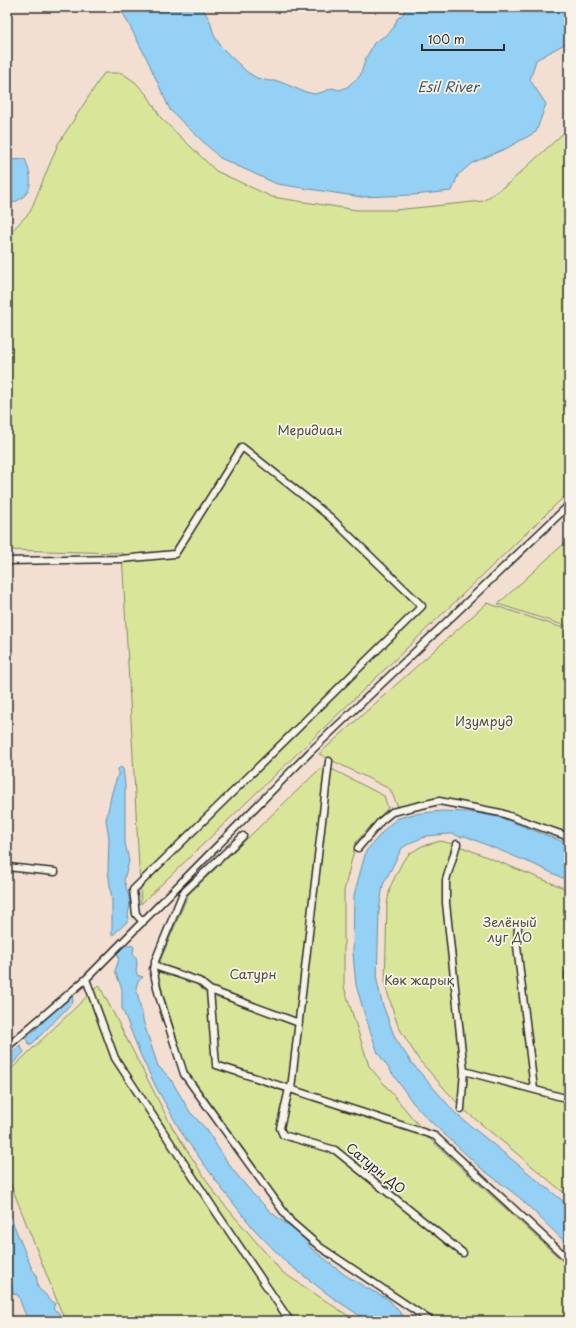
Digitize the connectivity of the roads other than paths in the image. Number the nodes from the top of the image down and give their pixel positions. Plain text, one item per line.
1 (569, 504) edge
2 (7, 561) edge
3 (329, 761) dead end
4 (243, 836) dead end
5 (569, 837) edge
6 (457, 844) dead end
7 (358, 848) dead end
8 (7, 866) edge
9 (55, 872) dead end
10 (143, 922) junction
11 (518, 926) dead end
12 (156, 966) junction
13 (569, 972) edge
14 (569, 978) edge
15 (86, 979) junction
16 (210, 990) junction
17 (299, 1023) junction
18 (7, 1047) edge
19 (464, 1071) junction
20 (290, 1089) junction
21 (534, 1090) junction
22 (569, 1099) edge
23 (461, 1109) dead end
24 (463, 1253) dead end
25 (569, 1260) edge
26 (290, 1321) edge
27 (431, 1321) edge

1 - 10 street
2 - 10 street
3 - 17 street
4 - 12 street
5 - 7 street
6 - 19 street
8 - 9 street
10 - 15 street
11 - 21 street
12 - 16 street
12 - 27 street
13 - 14 street
15 - 18 street
15 - 26 street
16 - 17 street
16 - 20 street
17 - 20 street
19 - 21 street
19 - 23 street
20 - 24 street, Сатурн ДО
20 - 25 street
21 - 22 street

